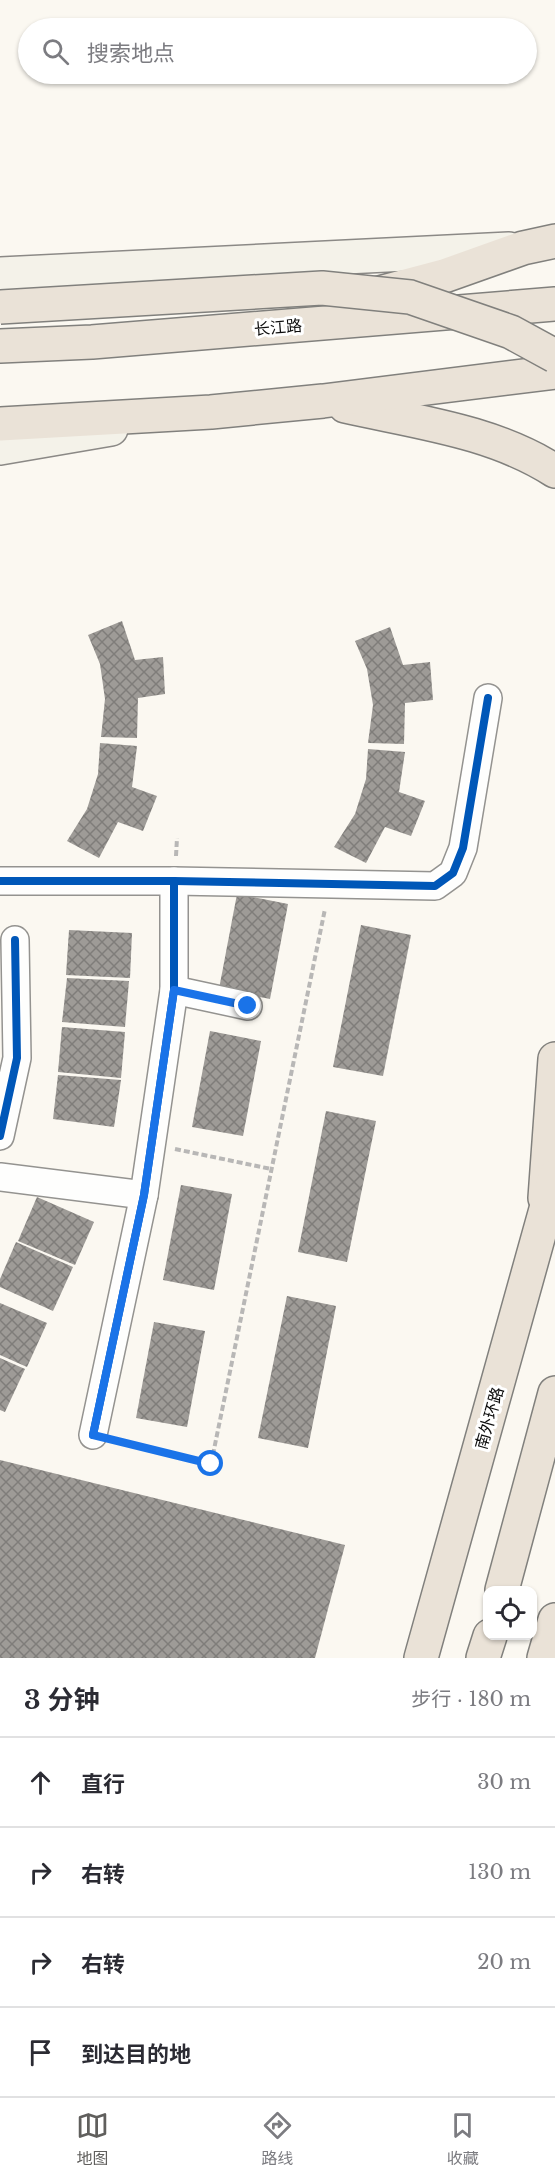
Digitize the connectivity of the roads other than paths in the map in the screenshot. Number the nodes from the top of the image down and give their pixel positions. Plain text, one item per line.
1 (555, 240) edge
2 (523, 248) junction
3 (555, 253) edge
4 (0, 274) edge
5 (555, 304) edge
6 (0, 306) edge
7 (235, 331) junction
8 (0, 346) edge
9 (555, 356) edge
10 (555, 372) edge
11 (323, 401) junction
12 (211, 412) junction
13 (0, 423) edge
14 (0, 448) edge
15 (555, 471) edge
16 (488, 698) dead end
17 (0, 881) edge
18 (174, 881) junction
19 (15, 940) dead end
20 (174, 990) junction
21 (248, 1006) dead end
22 (555, 1059) edge
23 (0, 1136) edge
24 (0, 1177) edge
25 (555, 1177) edge
26 (144, 1195) junction
27 (543, 1222) junction
28 (555, 1393) edge
29 (93, 1435) road end
30 (503, 1586) edge
31 (555, 1620) edge
32 (488, 1640) edge
33 (421, 1658) edge
34 (483, 1658) edge
35 (544, 1658) edge

1 - 2 highway
2 - 3 main road
2 - 4 main road
2 - 7 highway
5 - 7 highway, 长江路
6 - 9 highway, bridge
7 - 8 highway, 长江路
10 - 11 highway
11 - 12 highway
11 - 15 highway
12 - 13 highway
12 - 14 main road
16 - 18 street
17 - 18 street
18 - 20 street
19 - 23 street
20 - 21 street
20 - 26 street
22 - 27 highway
24 - 26 street
25 - 27 highway, 南外环路
26 - 29 street
27 - 33 highway, 南外环路
28 - 30 highway
31 - 35 highway
32 - 34 highway

